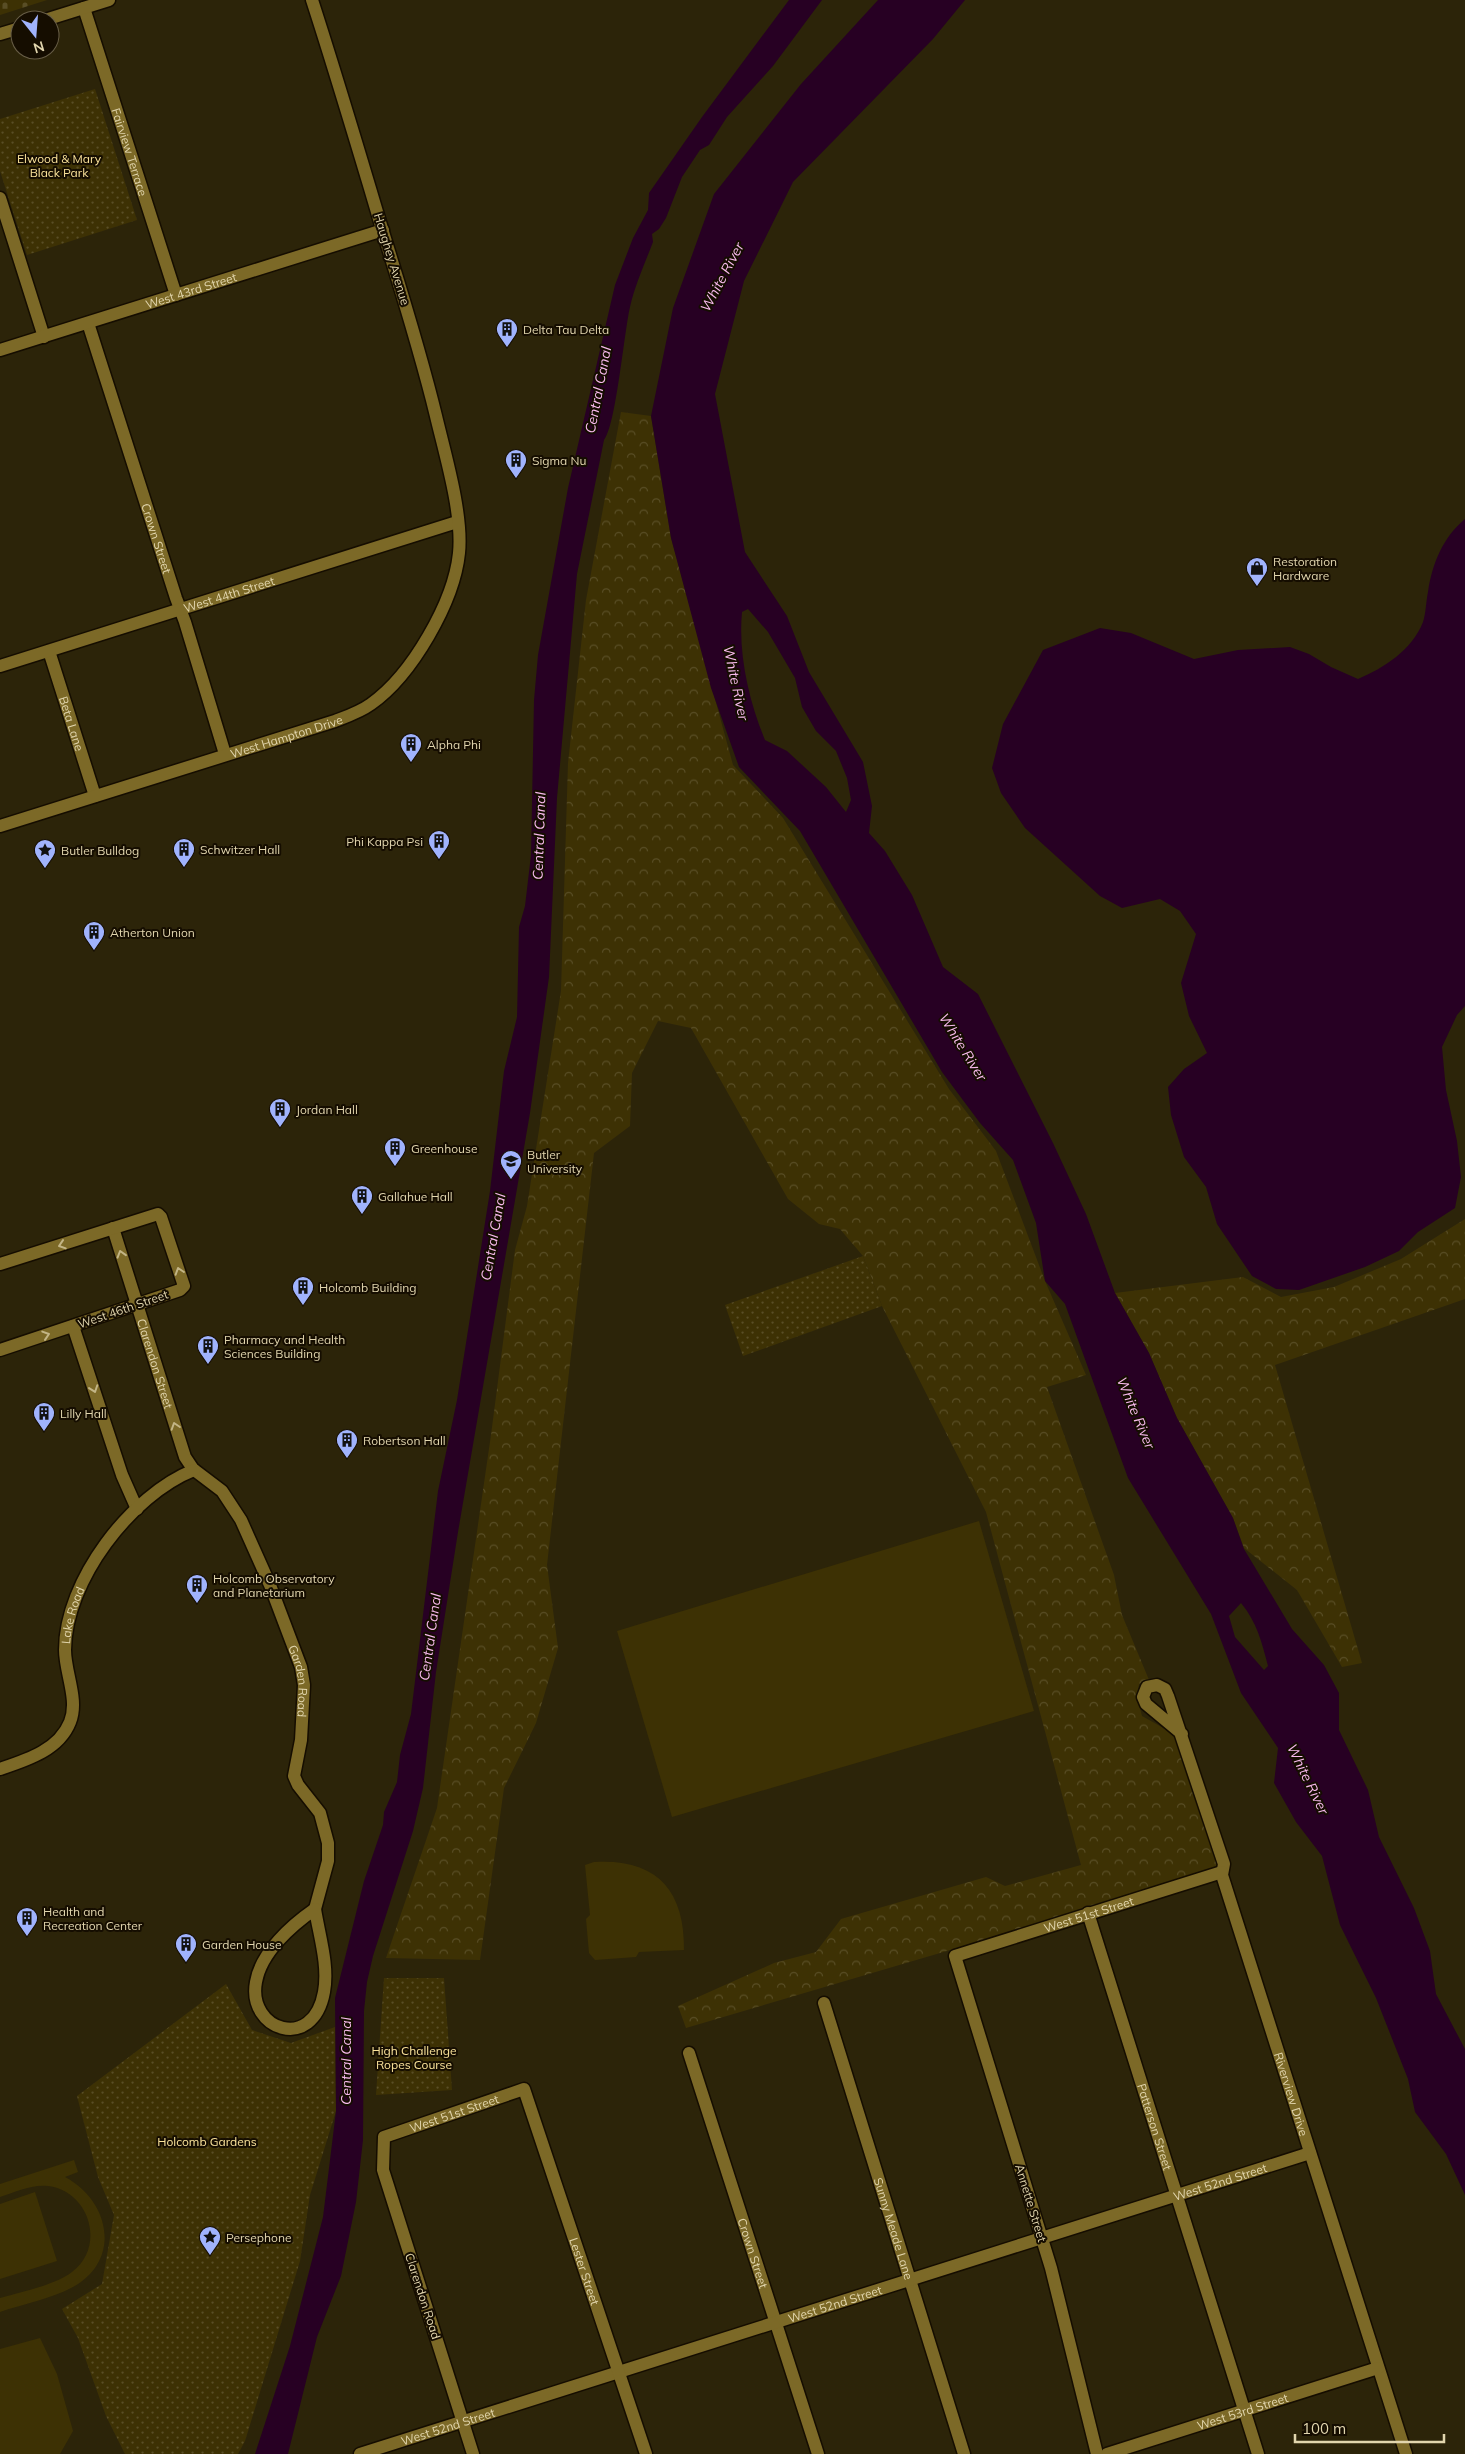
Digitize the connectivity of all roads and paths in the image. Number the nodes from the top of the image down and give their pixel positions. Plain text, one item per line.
1 (109, 0) edge
2 (312, 0) edge
3 (84, 8) junction
4 (60, 16) edge
5 (0, 198) edge
6 (383, 230) junction
7 (176, 295) junction
8 (88, 322) junction
9 (44, 337) junction
10 (0, 350) edge
11 (457, 522) junction
12 (181, 610) junction
13 (49, 651) junction
14 (0, 666) edge
15 (225, 754) junction
16 (95, 796) junction
17 (0, 826) edge
18 (113, 1228) junction
19 (0, 1264) edge
20 (136, 1304) junction
21 (73, 1326) junction
22 (0, 1350) edge
23 (194, 1470) junction
24 (137, 1509) junction
25 (1182, 1734) dead end
26 (0, 1768) edge
27 (1222, 1872) junction
28 (315, 1909) junction
29 (1088, 1913) junction
30 (955, 1956) joint
31 (824, 2003) dead end
32 (689, 2053) dead end
33 (524, 2089) joint
34 (384, 2137) joint
35 (1310, 2153) junction
36 (1177, 2196) junction
37 (1042, 2240) junction
38 (910, 2281) junction
39 (777, 2323) junction
40 (1378, 2368) junction
41 (620, 2373) junction
42 (1244, 2410) junction
43 (463, 2422) junction
44 (360, 2454) edge
45 (473, 2454) edge
46 (646, 2454) edge
47 (818, 2454) edge
48 (964, 2454) edge
49 (1097, 2454) edge
50 (1107, 2454) edge
51 (1258, 2454) edge
52 (1406, 2454) edge

1 - 3 street
2 - 6 street, Haughey Avenue
3 - 4 street
3 - 7 street, Fairview Terrace
5 - 9 street
6 - 7 street, West 43rd Street
6 - 11 street, Haughey Avenue
7 - 8 street, West 43rd Street
8 - 9 street, West 43rd Street
8 - 12 street, Crown Street
9 - 10 street, West 43rd Street
11 - 12 street, West 44th Street
11 - 15 street, West Hampton Drive
12 - 13 street, West 44th Street
12 - 15 street, Crown Street
13 - 14 street, West 44th Street
13 - 16 street, Beta Lane
15 - 16 street, West Hampton Drive
16 - 17 street, West Hampton Drive
18 -> 19 street, West 46th Street
20 -> 18 street, Clarendon Street
20 -> 18 street, West 46th Street
20 - 21 street, West 46th Street
23 -> 20 street, Clarendon Street
22 -> 21 street, West 46th Street
21 -> 24 street
23 - 24 street, Lake Road
23 - 28 street, Garden Road
24 - 26 street, Lake Road
25 - 27 street, Riverview Drive
27 - 29 street, West 51st Street
27 - 35 street, Riverview Drive
28 - 28 street, Garden Road
29 - 30 street, West 51st Street
29 - 36 street, Patterson Street
30 - 37 street, Annette Street
31 - 38 street, Sunny Meade Lane
32 - 39 street, Crown Street
33 - 34 street, West 51st Street
33 - 41 street, Lester Street
34 - 43 street, Clarendon Road
35 - 36 street, West 52nd Street
35 - 40 street, Riverview Drive
36 - 37 street, West 52nd Street
36 - 42 street, Patterson Street
37 - 38 street, West 52nd Street
37 - 49 street, Annette Street
38 - 39 street, West 52nd Street
38 - 48 street, Sunny Meade Lane
39 - 41 street, West 52nd Street
39 - 47 street, Crown Street
40 - 42 street, West 53rd Street
40 - 52 street, Riverview Drive
41 - 43 street, West 52nd Street
41 - 46 street, Lester Street
42 - 50 street, West 53rd Street
42 - 51 street, Patterson Street
43 - 44 street, West 52nd Street
43 - 45 street, Clarendon Road

